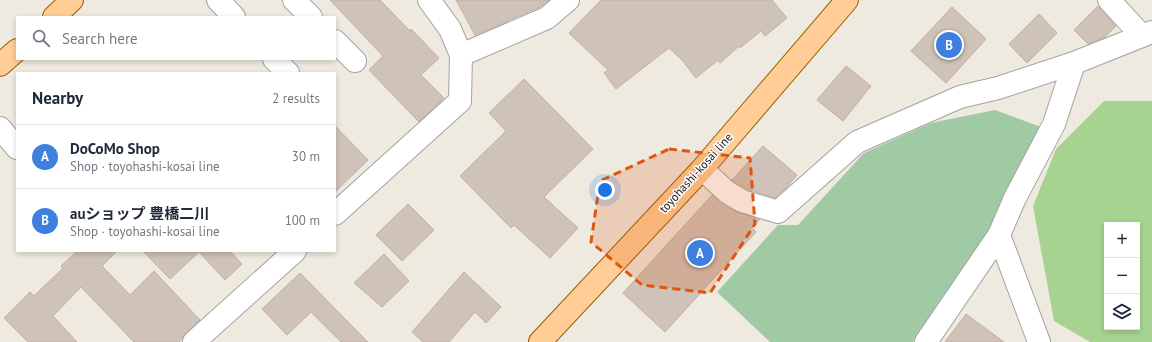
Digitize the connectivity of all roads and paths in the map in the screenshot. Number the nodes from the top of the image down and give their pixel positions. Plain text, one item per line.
1 (72, 0) edge
2 (218, 0) edge
3 (294, 0) edge
4 (429, 0) edge
5 (568, 0) edge
6 (847, 0) edge
7 (1110, 0) edge
8 (55, 16) edge
9 (233, 16) edge
10 (310, 16) edge
11 (1147, 34) edge
12 (336, 42) edge
13 (16, 51) edge
14 (460, 55) junction
15 (275, 60) edge
16 (355, 61) dead end
17 (1074, 63) junction
18 (0, 65) edge
19 (287, 72) edge
20 (0, 128) edge
21 (16, 147) edge
22 (702, 169) junction
23 (336, 213) edge
24 (1000, 235) junction
25 (293, 252) edge
26 (194, 342) edge
27 (540, 342) edge
28 (926, 342) edge
29 (1039, 342) edge

1 - 8 main road
2 - 9 street
3 - 10 street
4 - 14 street
5 - 14 street
6 - 22 main road, toyohashi-kosai line
7 - 11 street
11 - 17 street
12 - 16 street
13 - 18 main road
14 - 23 street
15 - 19 street
17 - 22 street
17 - 24 street
20 - 21 street
22 - 27 main road, toyohashi-kosai line
24 - 28 street
24 - 29 street
25 - 26 street

